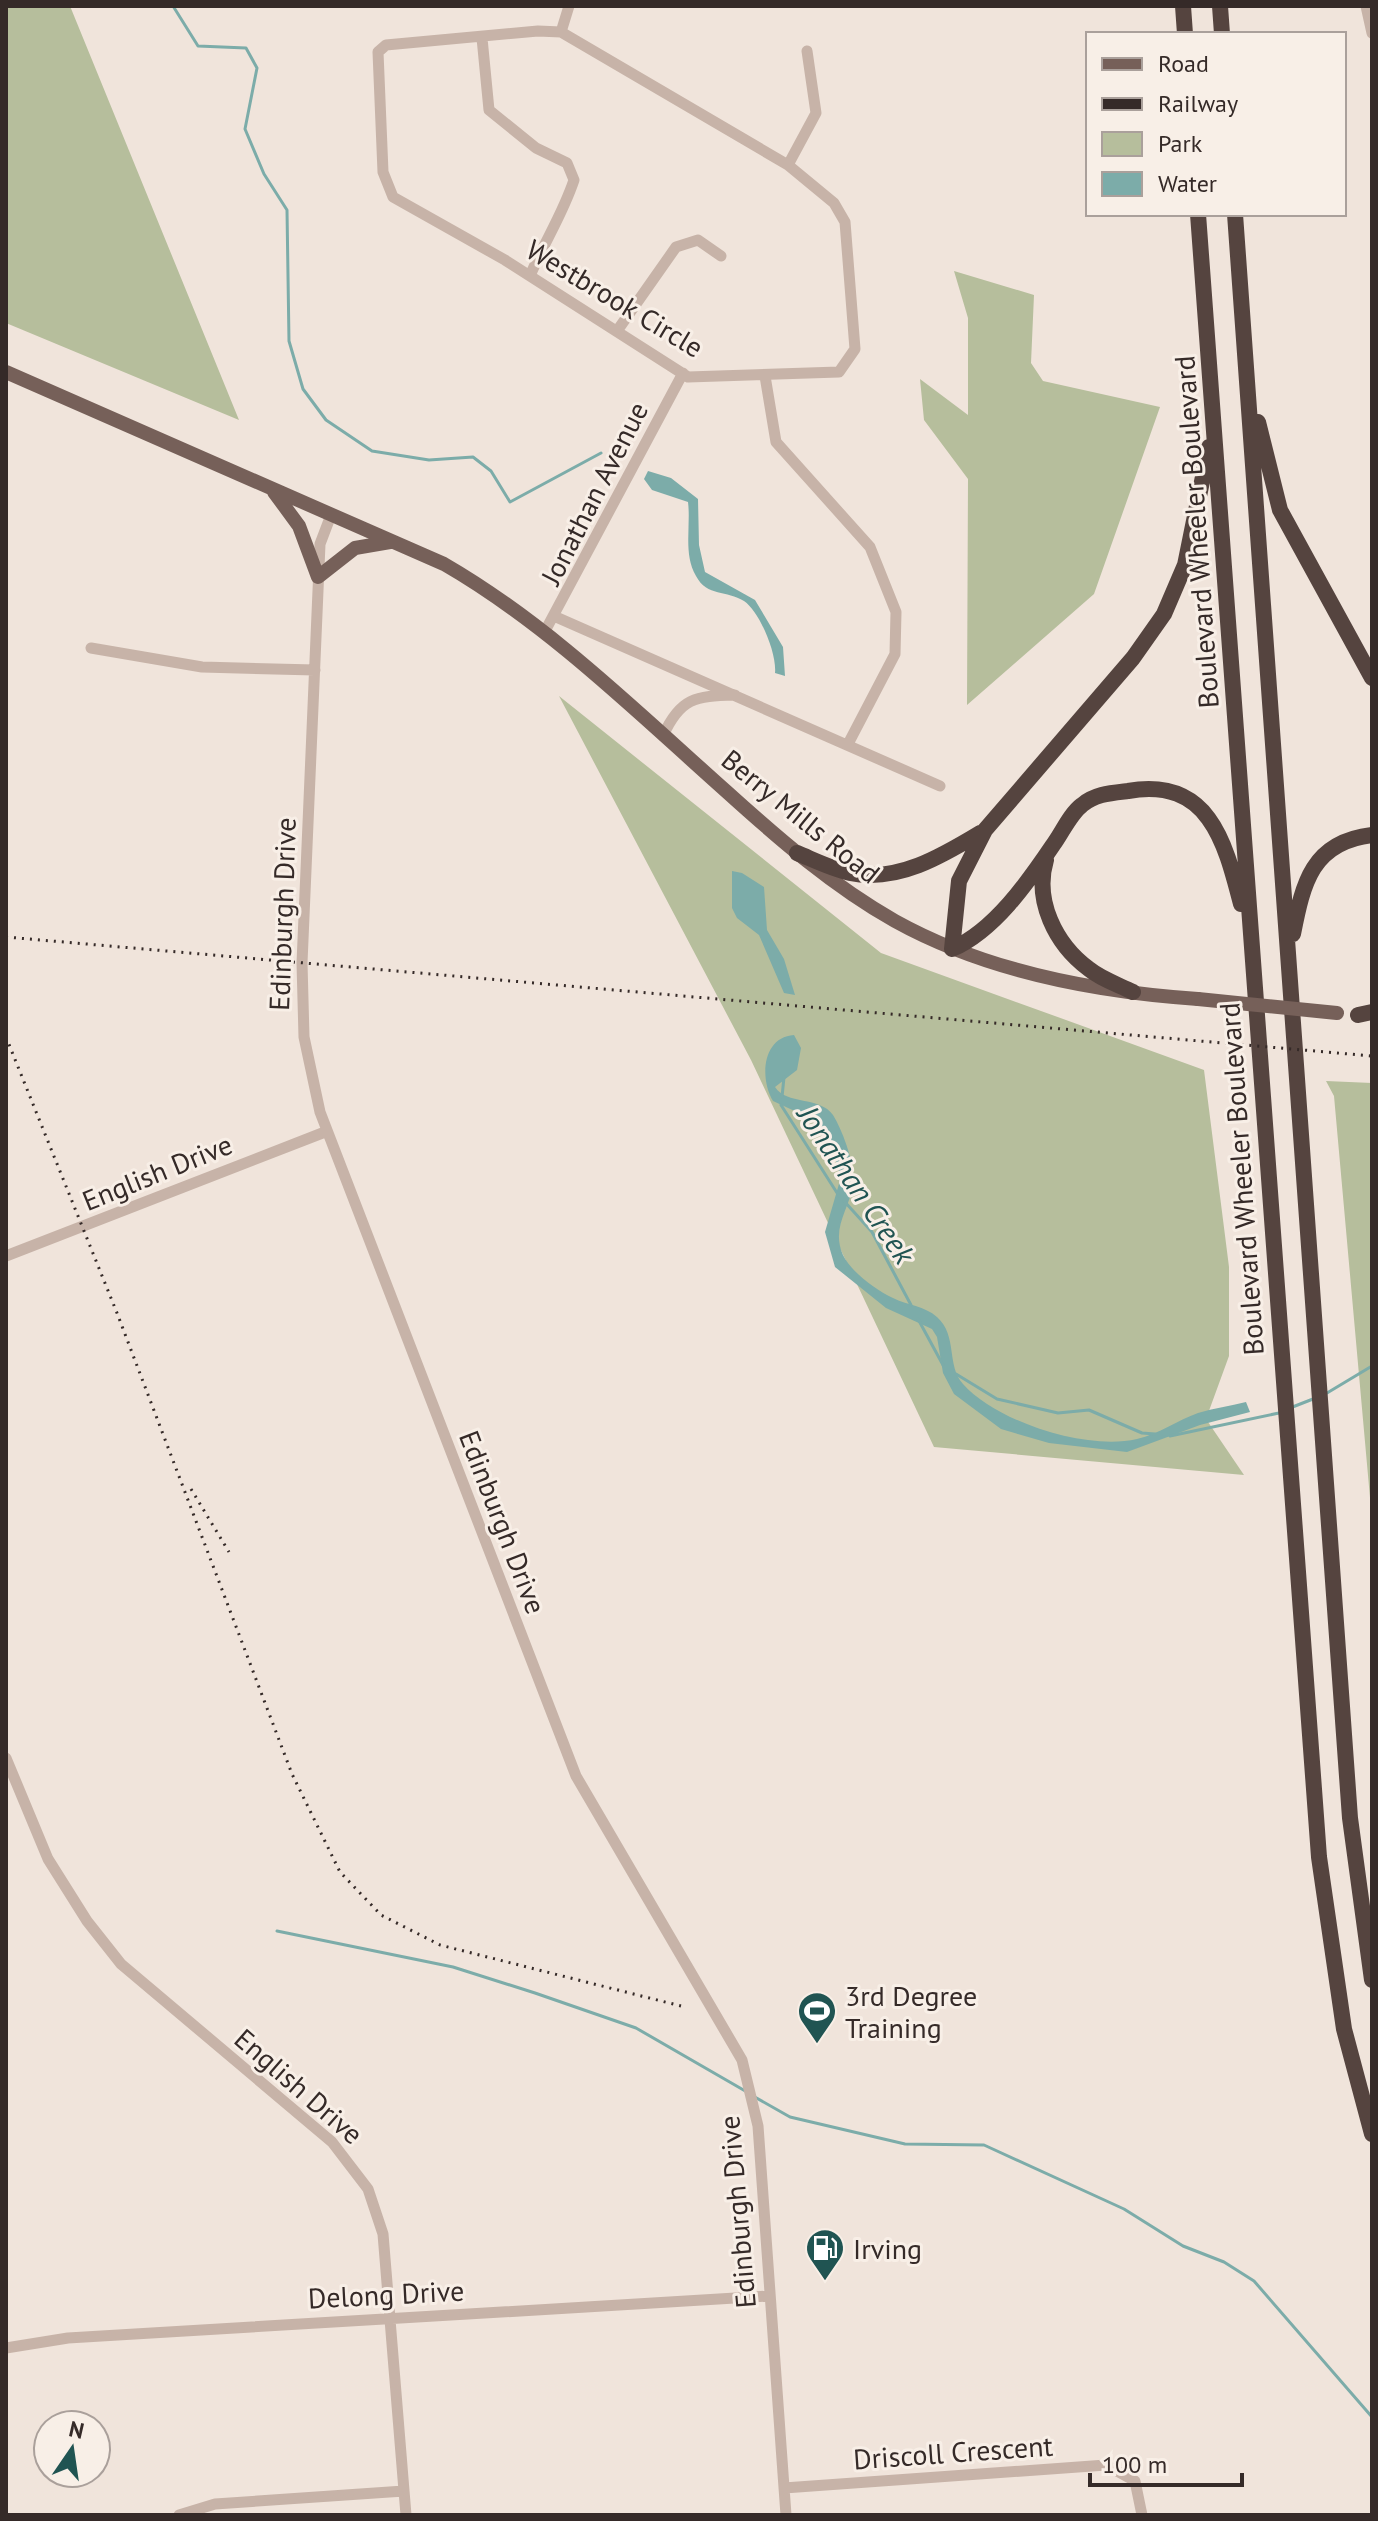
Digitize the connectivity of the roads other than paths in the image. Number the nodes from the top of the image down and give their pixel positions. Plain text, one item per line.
1 (569, 6) edge
2 (1183, 6) edge
3 (1220, 6) edge
4 (1366, 6) edge
5 (561, 32) junction
6 (1185, 32) edge
7 (1222, 32) edge
8 (1372, 33) edge
9 (482, 38) junction
10 (807, 51) dead end
11 (788, 165) junction
12 (1198, 216) edge
13 (1235, 216) edge
14 (721, 256) dead end
15 (1201, 258) junction
16 (530, 276) junction
17 (617, 331) junction
18 (6, 372) edge
19 (683, 373) junction
20 (765, 376) junction
21 (1247, 378) junction
22 (271, 489) junction
23 (331, 515) junction
24 (395, 543) junction
25 (318, 577) junction
26 (556, 617) junction
27 (544, 633) junction
28 (91, 648) dead end
29 (315, 670) junction
30 (1372, 678) edge
31 (738, 695) junction
32 (663, 736) junction
33 (848, 744) junction
34 (940, 786) dead end
35 (985, 830) junction
36 (1372, 835) edge
37 (1049, 851) junction
38 (797, 853) junction
39 (1249, 933) junction
40 (952, 949) junction
41 (1288, 963) junction
42 (1133, 992) junction
43 (1367, 1014) edge
44 (325, 1132) junction
45 (6, 1256) edge
46 (6, 1758) edge
47 (1372, 1980) edge
48 (1372, 2134) edge
49 (769, 2296) junction
50 (390, 2318) junction
51 (6, 2348) edge
52 (784, 2488) junction
53 (404, 2491) junction
54 (179, 2515) edge
55 (406, 2515) edge
56 (786, 2515) edge
57 (1142, 2515) edge

1 - 5 street
2 - 6 highway
3 - 7 highway
4 - 8 street
5 - 9 street, Westbrook Circle
5 - 11 street, Westbrook Circle
9 - 16 street
9 - 16 street, Westbrook Circle
10 - 11 street
11 - 20 street, Westbrook Circle
12 - 15 highway, Boulevard Wheeler Boulevard
13 - 21 highway
14 - 17 street
15 - 35 highway
15 - 39 highway, Boulevard Wheeler Boulevard
16 - 17 street, Westbrook Circle
17 - 19 street, Westbrook Circle
18 - 22 main road, Berry Mills Road
19 - 20 street, Westbrook Circle
19 - 26 street, Jonathan Avenue
20 - 33 street
21 - 30 highway
21 - 41 highway
22 - 23 main road, Berry Mills Road
22 - 25 main road
23 - 24 main road, Berry Mills Road
23 - 25 street, Edinburgh Drive
24 - 25 main road
24 - 27 main road, Berry Mills Road
25 - 29 street, Edinburgh Drive
26 - 27 street, Jonathan Avenue
26 - 31 street
27 - 32 main road, Berry Mills Road
28 - 29 street
29 - 44 street, Edinburgh Drive
31 - 32 street
31 - 33 street
32 - 38 main road, Berry Mills Road
33 - 34 street
35 - 38 highway
35 - 40 highway
36 - 41 highway
37 - 39 highway
37 - 40 highway
37 - 42 highway
38 - 40 main road, Berry Mills Road
39 - 48 highway, Boulevard Wheeler Boulevard
40 - 42 main road, Berry Mills Road
41 - 47 highway
42 - 43 main road, Berry Mills Road, bridge
44 - 45 street, English Drive
44 - 49 street, Edinburgh Drive
46 - 50 street, English Drive
49 - 50 street, Delong Drive
49 - 52 street, Edinburgh Drive
50 - 51 street, Delong Drive
50 - 53 street, English Drive
52 - 56 street, Edinburgh Drive
52 - 57 street, Driscoll Crescent
53 - 54 street
53 - 55 street, English Drive

